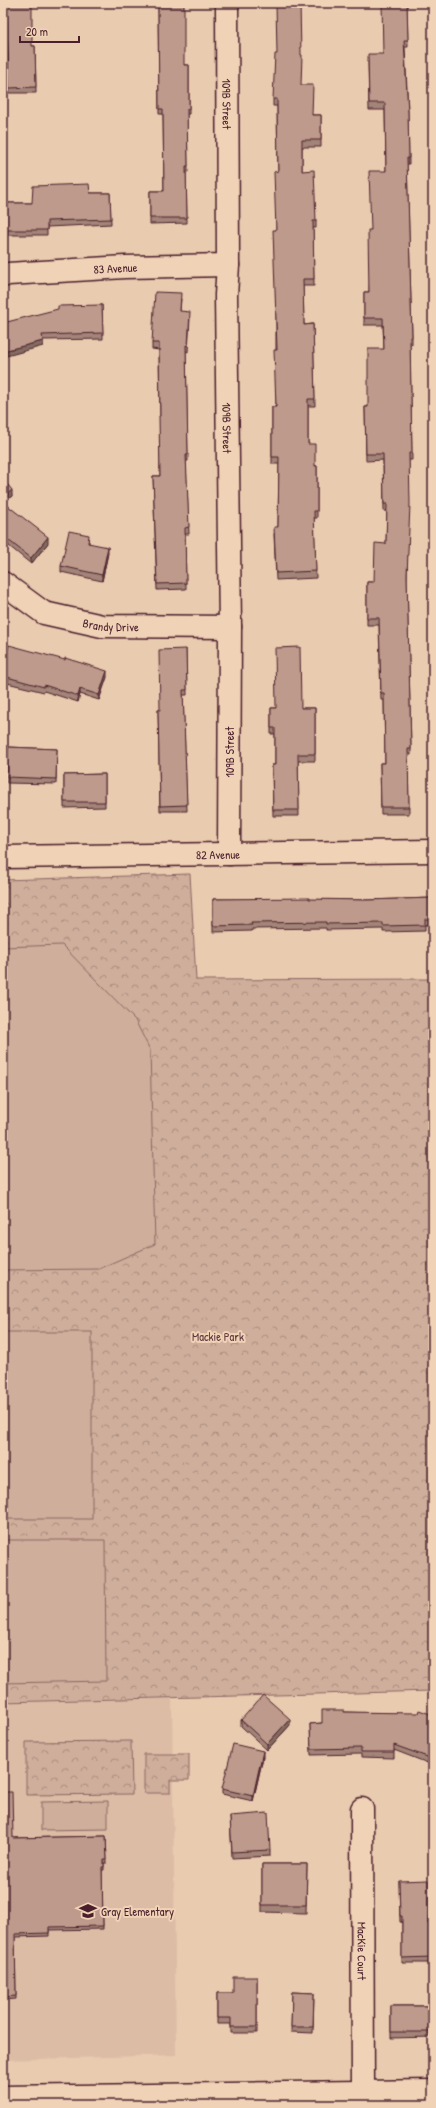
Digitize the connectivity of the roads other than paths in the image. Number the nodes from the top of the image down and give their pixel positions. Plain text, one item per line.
1 (227, 3) edge
2 (228, 265) junction
3 (3, 276) edge
4 (3, 583) edge
5 (230, 627) junction
6 (433, 851) edge
7 (229, 854) junction
8 (3, 857) edge
9 (362, 1809) dead end
10 (433, 2091) edge
11 (363, 2093) junction
12 (3, 2097) edge

1 - 2 street, 109B Street
2 - 3 street, 83 Avenue
2 - 5 street, 109B Street
4 - 5 street, Brandy Drive
5 - 7 street, 109B Street
6 - 7 street, 82 Avenue
7 - 8 street, 82 Avenue
9 - 11 street, MacKie Court
10 - 11 street
11 - 12 street

